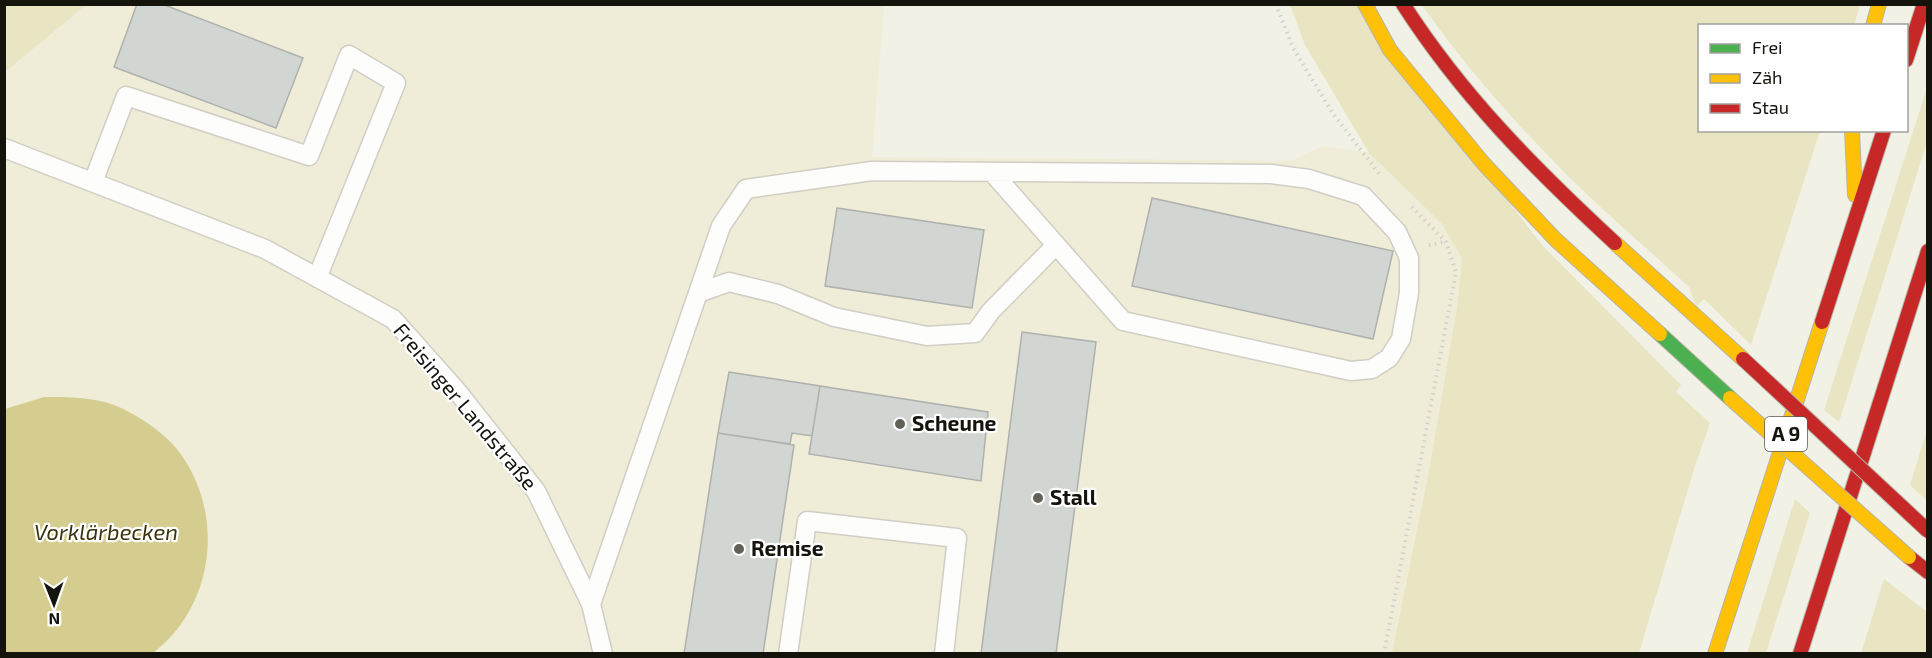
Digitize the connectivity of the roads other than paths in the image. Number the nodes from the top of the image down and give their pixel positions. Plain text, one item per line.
1 (1365, 4) edge
2 (1403, 4) edge
3 (1879, 4) edge
4 (1924, 4) edge
5 (1874, 24) edge
6 (1908, 54) edge
7 (1852, 132) edge
8 (1883, 132) edge
9 (4, 148) edge
10 (992, 172) junction
11 (93, 182) junction
12 (1856, 215) junction
13 (1056, 245) junction
14 (1928, 251) edge
15 (317, 278) junction
16 (698, 293) junction
17 (1928, 531) edge
18 (1928, 572) edge
19 (591, 604) junction
20 (603, 654) edge
21 (788, 654) edge
22 (944, 654) edge
23 (1715, 654) edge
24 (1800, 654) edge

1 - 18 highway, bridge
2 - 17 highway, bridge
3 - 5 highway
4 - 6 highway
7 - 12 highway
8 - 12 highway, A 9
9 - 11 lane, Freisinger Landstraße
10 - 13 lane
10 - 13 lane
10 - 16 lane
11 - 15 lane, Freisinger Landstraße
11 - 15 lane
12 - 23 highway, A 9
13 - 16 lane
14 - 24 highway
15 - 19 lane, Freisinger Landstraße
16 - 19 lane
19 - 20 lane, Freisinger Landstraße
21 - 22 lane

